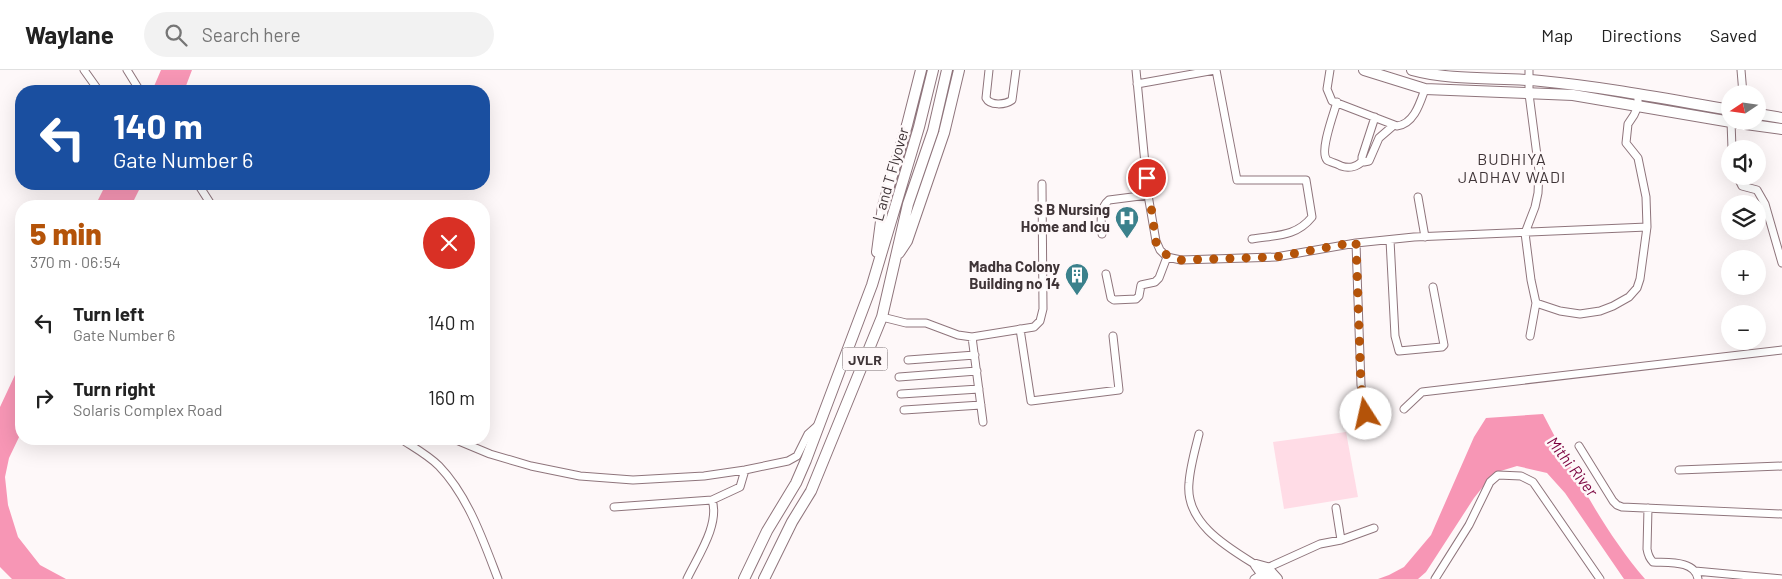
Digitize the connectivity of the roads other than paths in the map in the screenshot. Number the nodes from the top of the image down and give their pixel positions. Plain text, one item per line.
1 (84, 70) edge
2 (921, 70) edge
3 (933, 70) edge
4 (947, 70) edge
5 (959, 70) edge
6 (990, 70) edge
7 (1016, 70) edge
8 (1136, 70) edge
9 (1216, 70) edge
10 (1330, 70) edge
11 (1364, 70) edge
12 (1412, 70) edge
13 (1741, 70) edge
14 (129, 73) edge
15 (1529, 75) edge
16 (1137, 84) junction
17 (95, 85) edge
18 (136, 85) edge
19 (1742, 85) edge
20 (1425, 89) junction
21 (1529, 94) junction
22 (1638, 94) junction
23 (1337, 102) junction
24 (1638, 106) junction
25 (1721, 108) edge
26 (1766, 115) edge
27 (1375, 117) junction
28 (1782, 118) edge
29 (1721, 120) edge
30 (1394, 125) junction
31 (1766, 127) edge
32 (1782, 129) edge
33 (1363, 161) junction
34 (1042, 184) dead end
35 (1742, 185) edge
36 (1148, 195) junction
37 (1418, 197) dead end
38 (1647, 228) junction
39 (1525, 232) junction
40 (1102, 234) dead end
41 (1425, 237) junction
42 (1252, 239) dead end
43 (1390, 240) junction
44 (1356, 242) junction
45 (1167, 257) junction
46 (894, 259) junction
47 (1782, 263) edge
48 (1106, 274) dead end
49 (872, 285) junction
50 (1433, 287) dead end
51 (1536, 303) junction
52 (882, 317) junction
53 (1020, 329) junction
54 (1113, 336) dead end
55 (1530, 336) dead end
56 (972, 337) junction
57 (1782, 350) edge
58 (974, 355) junction
59 (908, 360) dead end
60 (977, 371) junction
61 (899, 376) dead end
62 (979, 388) junction
63 (902, 394) dead end
64 (981, 405) junction
65 (1404, 409) dead end
66 (904, 410) dead end
67 (1366, 414) dead end
68 (984, 422) dead end
69 (820, 423) junction
70 (1199, 434) dead end
71 (410, 445) edge
72 (468, 445) edge
73 (1579, 446) dead end
74 (1782, 466) edge
75 (745, 470) junction
76 (1679, 470) dead end
77 (712, 500) junction
78 (614, 507) dead end
79 (1336, 508) dead end
80 (1648, 508) junction
81 (1782, 514) edge
82 (1374, 528) dead end
83 (1341, 540) junction
84 (1695, 571) junction
85 (1261, 573) edge
86 (498, 579) edge
87 (687, 579) edge
88 (744, 579) edge
89 (764, 579) edge
90 (1277, 579) edge
91 (1435, 579) edge
92 (1600, 579) edge
93 (1698, 579) edge
94 (1782, 579) edge

1 - 17 street
2 - 49 main road
3 - 49 main road, L and T Flyover / JVLR
4 - 46 main road, L and T Flyover / JVLR
5 - 46 main road
6 - 7 street
8 - 16 street
9 - 16 street
9 - 42 street
10 - 23 street
11 - 20 main road
12 - 15 main road
13 - 19 street
14 - 18 street
15 - 21 street
15 - 22 main road
16 - 36 street
20 - 21 main road
20 - 30 street
21 - 24 main road
21 - 39 street
22 - 24 street
22 - 25 main road
23 - 27 street
23 - 33 street
24 - 29 main road
24 - 38 street
26 - 28 main road
27 - 30 street
27 - 33 street
30 - 33 street
31 - 32 main road
34 - 53 street
35 - 47 street
36 - 40 street
36 - 45 street
37 - 41 street
38 - 39 street
38 - 51 street
39 - 41 street
39 - 51 street
41 - 43 street
43 - 44 street
43 - 50 street
44 - 45 street
44 - 67 street
45 - 48 street
46 - 52 main road, JVLR
49 - 69 main road, JVLR
51 - 55 street
52 - 56 street
52 - 89 main road, JVLR
53 - 54 street
53 - 56 street
56 - 58 street
57 - 65 street
58 - 59 street
58 - 60 street
60 - 61 street
60 - 62 street
62 - 63 street
62 - 64 street
64 - 66 street
64 - 68 street
69 - 75 street
69 - 88 main road, JVLR
70 - 85 street
71 - 86 street
72 - 75 street
73 - 80 street
74 - 76 street
75 - 77 street
77 - 78 street
77 - 87 street
79 - 83 street
80 - 81 street
80 - 84 street
82 - 83 street
83 - 85 street
84 - 93 street
84 - 94 street
85 - 90 main road
91 - 92 street

